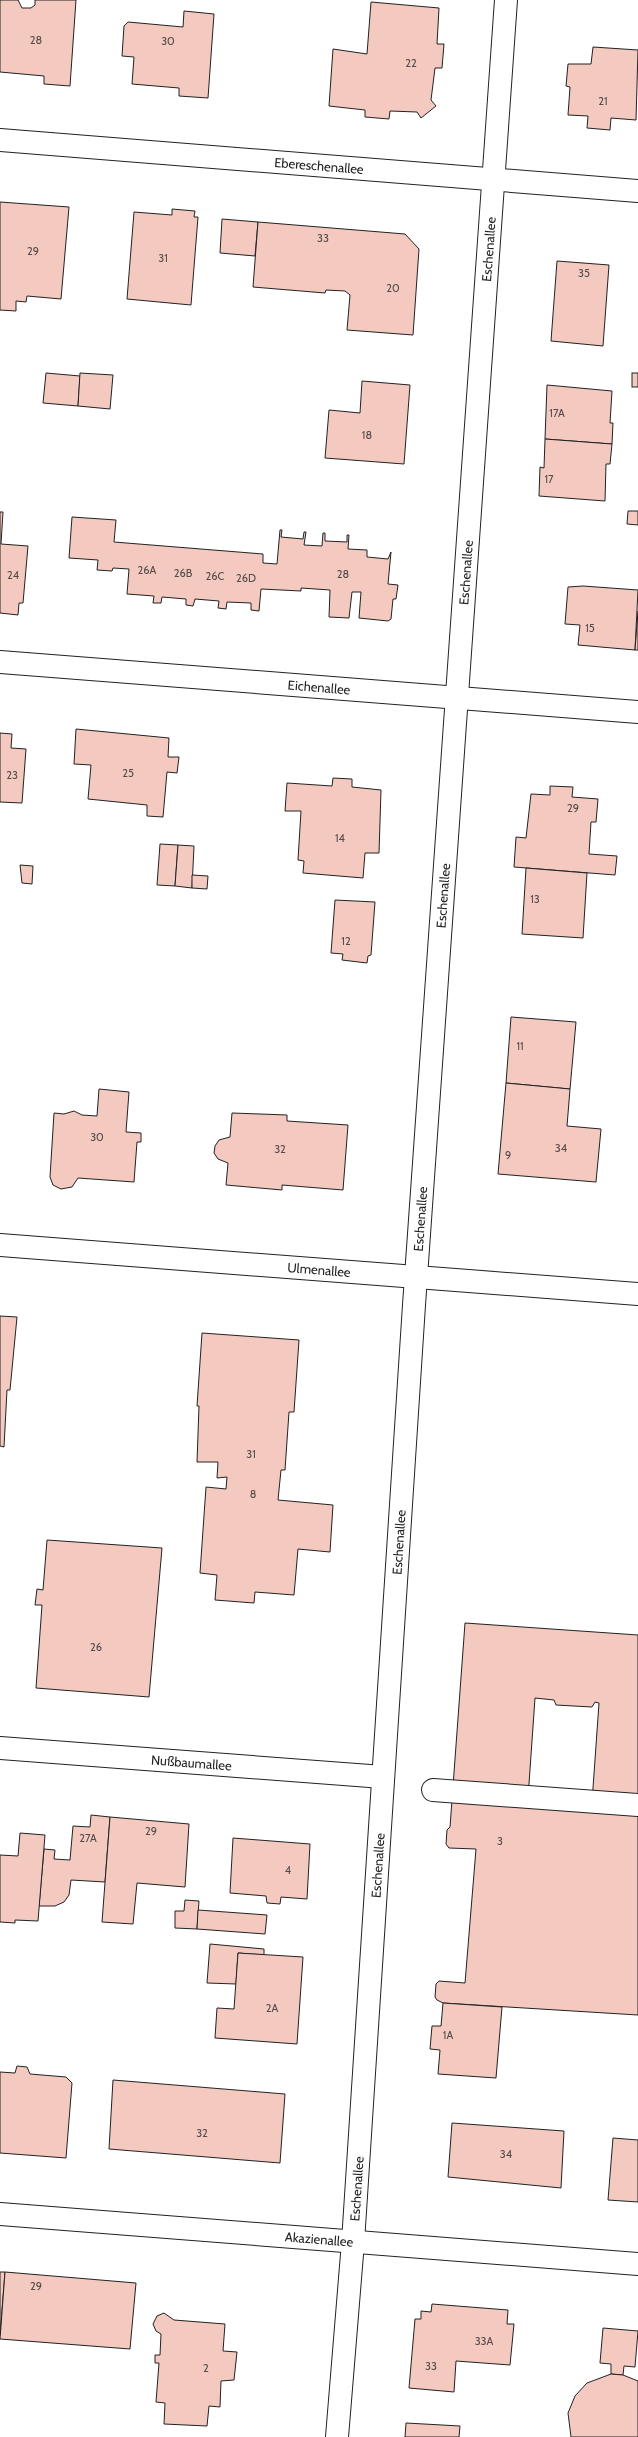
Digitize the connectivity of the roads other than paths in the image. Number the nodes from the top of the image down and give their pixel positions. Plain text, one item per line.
1 (506, 0) edge
2 (0, 140) edge
3 (493, 180) junction
4 (638, 191) edge
5 (0, 662) edge
6 (458, 699) junction
7 (638, 712) edge
8 (0, 1245) edge
9 (416, 1277) junction
10 (638, 1294) edge
11 (0, 1748) edge
12 (383, 1777) junction
13 (432, 1790) dead end
14 (638, 1805) edge
15 (0, 2214) edge
16 (353, 2242) junction
17 (638, 2264) edge
18 (337, 2437) edge

1 - 3 street, Eschenallee
2 - 3 street, Ebereschenallee
3 - 4 street, Ebereschenallee
3 - 6 street, Eschenallee
5 - 6 street, Eichenallee
6 - 7 street, Eichenallee
6 - 9 street, Eschenallee
8 - 9 street, Ulmenallee
9 - 10 street, Ulmenallee
9 - 12 street, Eschenallee
11 - 12 street, Nußbaumallee
12 - 16 street, Eschenallee
13 - 14 street
15 - 16 street, Akazienallee
16 - 17 street, Akazienallee
16 - 18 street, Eschenallee

